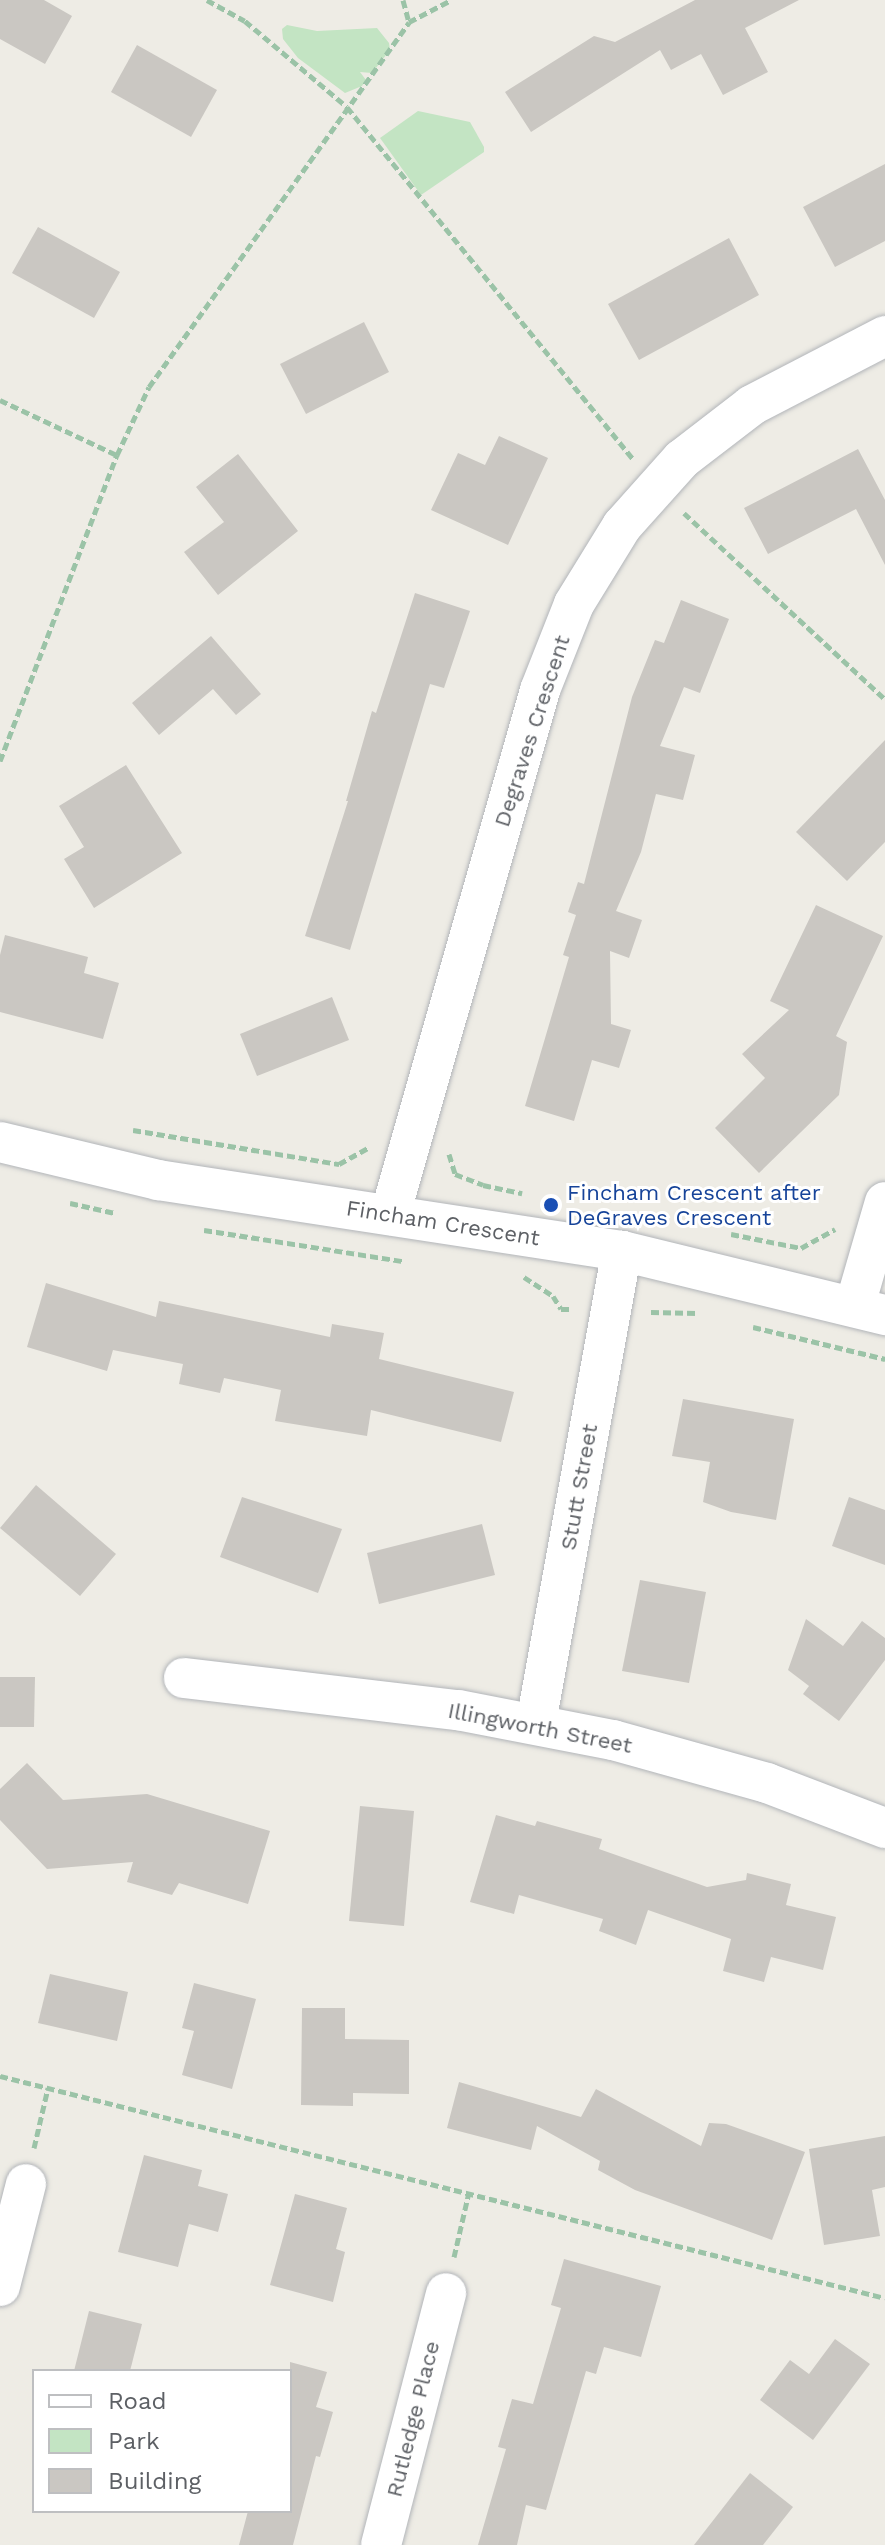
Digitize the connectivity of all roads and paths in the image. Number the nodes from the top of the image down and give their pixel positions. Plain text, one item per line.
1 (207, 0) edge
2 (403, 0) edge
3 (451, 0) edge
4 (409, 22) junction
5 (347, 107) junction
6 (885, 336) edge
7 (0, 400) edge
8 (117, 455) junction
9 (657, 488) junction
10 (885, 699) edge
11 (0, 761) edge
12 (122, 1129) dead end
13 (0, 1142) edge
14 (374, 1143) dead end
15 (55, 1199) dead end
16 (885, 1202) edge
17 (390, 1215) junction
18 (127, 1216) dead end
19 (188, 1227) dead end
20 (622, 1251) junction
21 (418, 1263) dead end
22 (510, 1275) dead end
23 (870, 1310) edge
24 (611, 1311) junction
25 (709, 1316) dead end
26 (738, 1323) dead end
27 (885, 1359) edge
28 (184, 1678) dead end
29 (536, 1723) junction
30 (885, 1828) edge
31 (0, 2076) edge
32 (48, 2088) junction
33 (26, 2184) joint
34 (469, 2192) junction
35 (0, 2286) edge
36 (446, 2293) joint
37 (885, 2298) edge
38 (381, 2545) edge

1 - 5 path
2 - 4 path
3 - 4 path
4 - 5 path
5 - 8 path
5 - 9 path
6 - 9 street, Degraves Crescent
7 - 8 path
8 - 11 path
9 - 10 path
9 - 17 street, Degraves Crescent
12 - 14 path
13 - 17 street, Fincham Crescent
15 - 18 path
16 - 23 street
17 - 20 street, Fincham Crescent
19 - 21 path
20 - 23 street, Fincham Crescent
20 - 24 street, Stutt Street
22 - 24 path
24 - 25 path
24 - 29 street, Stutt Street
26 - 27 path
28 - 29 street, Illingworth Street
29 - 30 street, Illingworth Street
31 - 32 path
32 - 33 path
32 - 34 path
33 - 35 street
34 - 36 path
34 - 37 path
36 - 38 street, Rutledge Place

